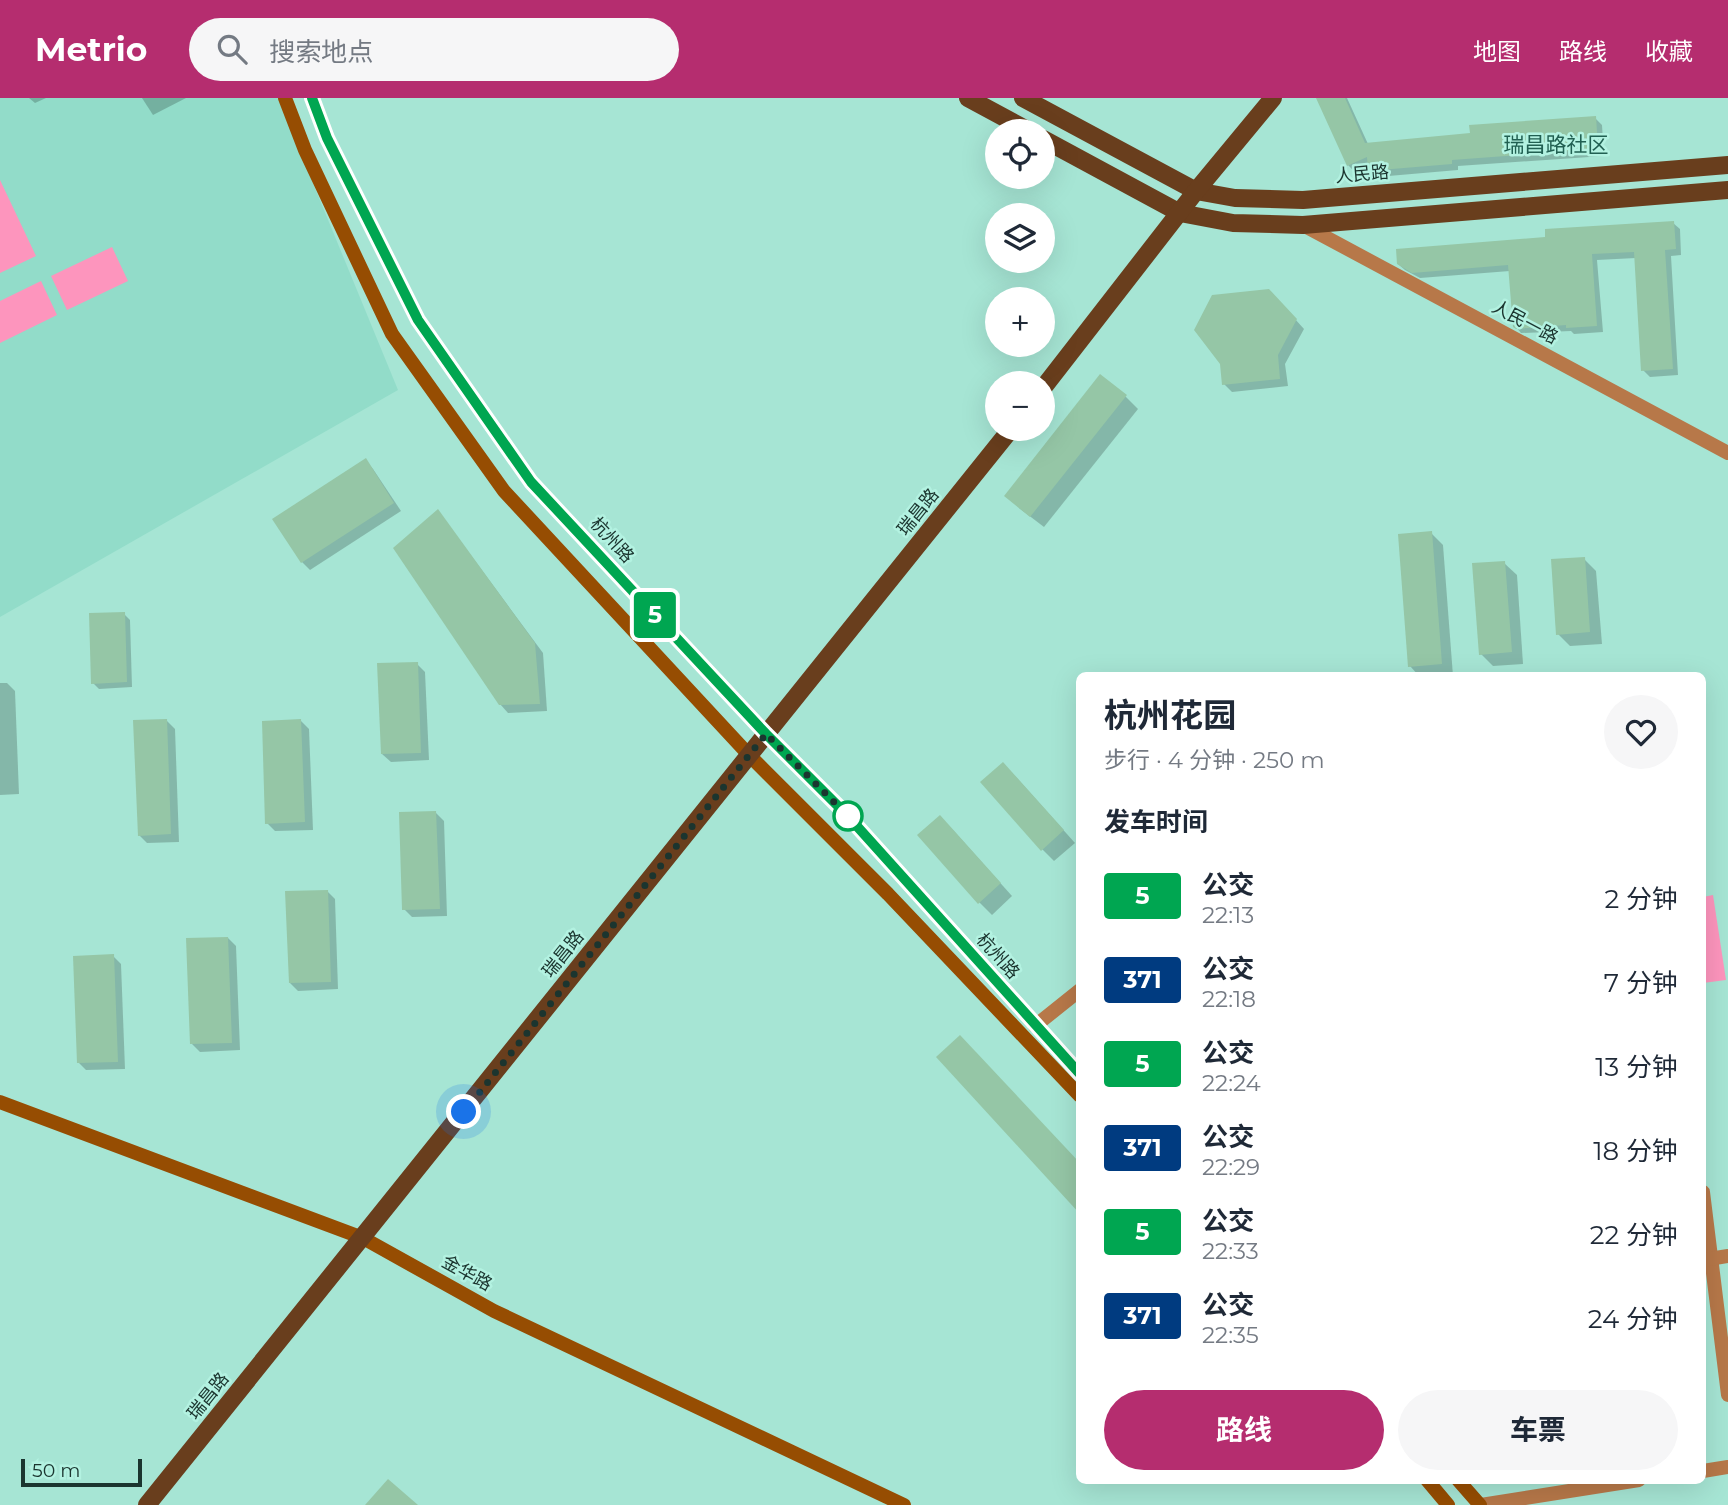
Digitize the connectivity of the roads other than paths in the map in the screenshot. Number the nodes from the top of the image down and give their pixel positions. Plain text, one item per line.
1 (285, 98) edge
2 (312, 98) edge
3 (968, 98) edge
4 (1023, 98) edge
5 (1273, 98) edge
6 (1007, 119) edge
7 (1055, 145) edge
8 (1728, 165) edge
9 (1728, 190) edge
10 (1196, 191) junction
11 (1181, 213) junction
12 (1303, 225) junction
13 (1055, 373) edge
14 (1001, 441) edge
15 (1728, 453) edge
16 (766, 734) junction
17 (749, 755) junction
18 (1076, 993) edge
19 (1035, 1026) junction
20 (1076, 1070) edge
21 (1076, 1092) edge
22 (0, 1102) edge
23 (363, 1238) junction
24 (1728, 1256) edge
25 (1706, 1259) edge
26 (1728, 1395) edge
27 (1728, 1467) edge
28 (1706, 1471) edge
29 (1430, 1484) edge
30 (1462, 1484) edge
31 (1614, 1484) edge
32 (147, 1505) edge
33 (904, 1505) edge
34 (1448, 1505) edge
35 (1481, 1505) edge

1 - 17 main road, 杭州路
2 - 16 main road, 杭州路
3 - 6 main road
4 - 10 main road, 人民路
5 - 10 main road
7 - 11 main road
8 - 10 main road, 人民路
9 - 12 main road
10 - 11 main road
11 - 12 main road
11 - 13 main road
12 - 15 street, 人民一路
14 - 16 main road, 瑞昌路
16 - 17 main road, 瑞昌路
16 - 19 main road, 杭州路
17 - 21 main road, 杭州路
17 - 23 main road, 瑞昌路
18 - 19 street
19 - 20 main road, 杭州路
22 - 23 main road, 金华路
23 - 32 main road, 瑞昌路
23 - 33 main road, 金华路
24 - 25 street
25 - 26 street
27 - 28 street
29 - 34 main road
30 - 35 main road
31 - 35 street

